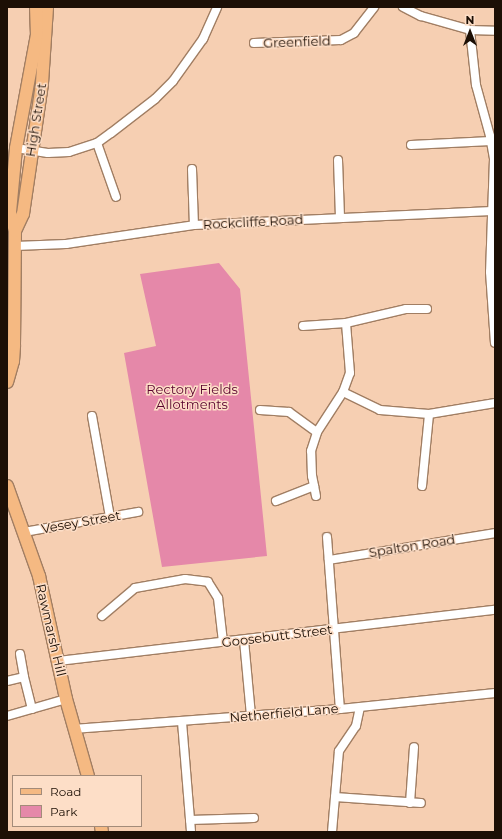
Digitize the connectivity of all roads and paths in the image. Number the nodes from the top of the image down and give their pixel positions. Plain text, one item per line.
1 (36, 7) edge
2 (47, 7) edge
3 (217, 7) edge
4 (374, 7) edge
5 (403, 7) edge
6 (470, 30) junction
7 (495, 31) edge
8 (254, 43) dead end
9 (491, 141) junction
10 (97, 143) junction
11 (411, 145) dead end
12 (16, 148) junction
13 (31, 151) junction
14 (338, 160) dead end
15 (192, 169) dead end
16 (494, 186) edge
17 (116, 197) dead end
18 (492, 211) junction
19 (340, 218) junction
20 (194, 225) junction
21 (15, 231) junction
22 (14, 246) junction
23 (427, 309) dead end
24 (346, 323) junction
25 (303, 326) dead end
26 (495, 343) edge
27 (7, 382) edge
28 (343, 392) junction
29 (495, 403) edge
30 (260, 410) dead end
31 (429, 414) junction
32 (92, 416) dead end
33 (317, 432) junction
34 (7, 486) edge
35 (314, 486) junction
36 (422, 486) dead end
37 (316, 496) dead end
38 (276, 501) dead end
39 (138, 512) dead end
40 (110, 517) junction
41 (24, 532) junction
42 (495, 533) edge
43 (327, 537) dead end
44 (329, 560) junction
45 (495, 610) edge
46 (102, 616) dead end
47 (333, 629) junction
48 (244, 640) junction
49 (222, 642) junction
50 (20, 654) dead end
51 (58, 661) junction
52 (24, 677) junction
53 (7, 681) edge
54 (495, 693) edge
55 (66, 699) junction
56 (360, 707) junction
57 (32, 709) junction
58 (340, 709) junction
59 (251, 715) junction
60 (7, 716) edge
61 (182, 722) junction
62 (73, 729) junction
63 (414, 747) dead end
64 (88, 775) edge
65 (335, 797) junction
66 (410, 803) junction
67 (422, 803) dead end
68 (254, 818) dead end
69 (190, 820) junction
70 (191, 832) edge
71 (332, 832) edge

1 - 12 main road, High Street
2 - 13 main road, High Street
3 - 10 street
4 - 8 street, Greenfield
5 - 6 street
6 - 7 street
6 - 9 street
9 - 11 street
9 - 16 street
10 - 13 street
10 - 17 street
12 - 13 street
12 - 21 main road, High Street
13 - 21 main road, High Street
14 - 19 street
15 - 20 street
16 - 18 street
18 - 19 street, Rockcliffe Road
18 - 26 street
19 - 20 street, Rockcliffe Road
20 - 22 street, Rockcliffe Road
21 - 22 main road, High Street
22 - 27 main road, High Street
23 - 24 street
24 - 25 street
24 - 28 street
28 - 31 street
28 - 33 street
29 - 31 street
30 - 33 street
31 - 36 street
32 - 40 street
33 - 35 street
34 - 41 main road, Rawmarsh Hill
35 - 37 street
35 - 38 street
39 - 40 street, Vesey Street
40 - 41 street, Vesey Street
41 - 51 main road, Rawmarsh Hill
42 - 44 street, Spalton Road
43 - 44 street
44 - 47 street
45 - 47 street, Goosebutt Street
46 - 49 street
47 - 48 street, Goosebutt Street
47 - 58 street
48 - 49 street, Goosebutt Street
48 - 59 street
49 - 51 street, Goosebutt Street
50 - 52 street
51 - 55 main road, Rawmarsh Hill
52 - 53 street
52 - 57 street
54 - 56 street, Netherfield Lane
55 - 57 street
55 - 62 main road, Rawmarsh Hill
56 - 58 street, Netherfield Lane
56 - 65 street
57 - 60 street
58 - 59 street, Netherfield Lane
59 - 61 street, Netherfield Lane
61 - 62 street, Netherfield Lane
61 - 69 street
62 - 64 main road, Rawmarsh Hill
63 - 66 street
65 - 66 street
65 - 71 street
66 - 67 street
68 - 69 street
69 - 70 street

